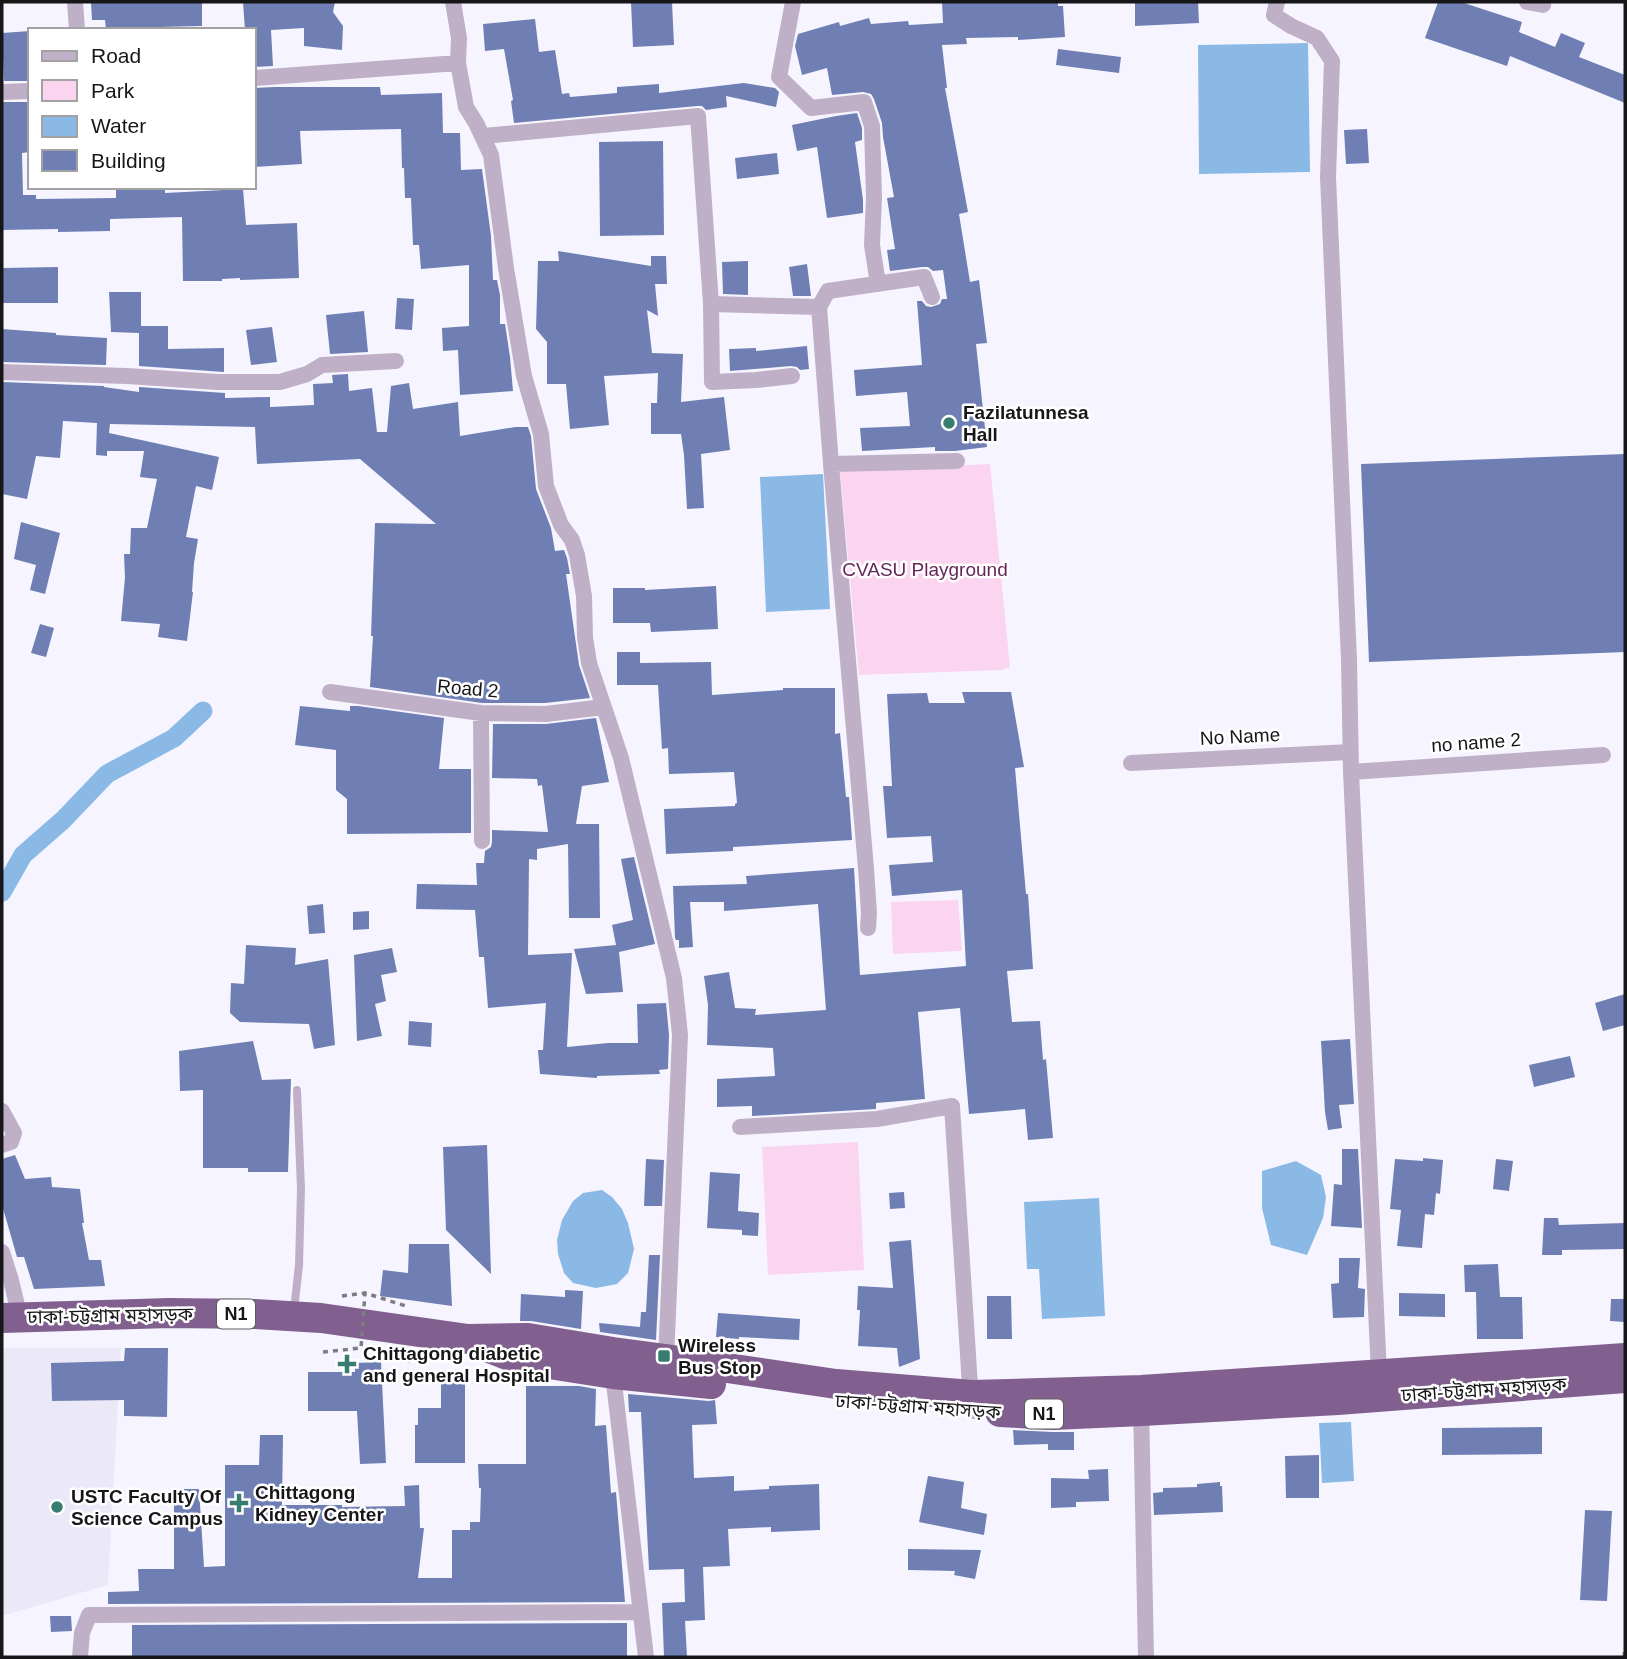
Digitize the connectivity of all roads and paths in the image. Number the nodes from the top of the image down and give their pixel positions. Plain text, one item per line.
1 (75, 2) edge
2 (453, 2) edge
3 (793, 2) edge
4 (1277, 2) edge
5 (1527, 2) edge
6 (1543, 2) edge
7 (77, 28) edge
8 (458, 63) junction
9 (256, 78) edge
10 (28, 91) edge
11 (2, 92) edge
12 (483, 135) junction
13 (878, 284) junction
14 (932, 297) dead end
15 (711, 304) junction
16 (819, 307) junction
17 (396, 361) dead end
18 (2, 372) edge
19 (792, 376) dead end
20 (957, 461) dead end
21 (831, 464) junction
22 (331, 692) dead end
23 (603, 707) junction
24 (481, 713) junction
25 (1350, 752) junction
26 (1603, 755) dead end
27 (1131, 762) dead end
28 (1351, 772) junction
29 (482, 841) dead end
30 (868, 928) dead end
31 (298, 1090) dead end
32 (2, 1111) edge
33 (740, 1127) dead end
34 (2, 1145) edge
35 (2, 1252) edge
36 (406, 1306) dead end
37 (360, 1310) dead end
38 (373, 1310) dead end
39 (293, 1316) junction
40 (11, 1318) edge
41 (468, 1339) junction
42 (373, 1351) dead end
43 (323, 1352) dead end
44 (1625, 1358) edge
45 (666, 1359) junction
46 (410, 1361) dead end
47 (613, 1374) junction
48 (1379, 1374) junction
49 (1625, 1378) edge
50 (1141, 1400) junction
51 (973, 1403) junction
52 (640, 1612) junction
53 (1625, 1648) edge
54 (80, 1657) edge
55 (646, 1657) edge
56 (1146, 1657) edge
57 (1624, 1657) edge

1 - 7 street
2 - 8 street
3 - 13 street
4 - 25 street
5 - 6 street
8 - 9 street
8 - 12 street
10 - 11 street
12 - 15 street
12 - 23 street
13 - 14 street
13 - 16 street
15 - 16 street
15 - 19 street
16 - 21 street
17 - 18 street
20 - 21 street
21 - 30 street
22 - 24 street, Road 2
23 - 24 street, Road 2
23 - 45 street
24 - 29 street
25 - 27 street, No Name
25 - 28 street
26 - 28 street, no name 2
28 - 48 street
31 - 39 lane
32 - 34 street
33 - 51 street
35 - 40 street
36 - 43 path, bridge
37 - 38 path
39 - 40 highway, ঢাকা-চট্টগ্রাম মহাসড়ক / N1
39 - 41 highway, ঢাকা-চট্টগ্রাম মহাসড়ক / N1
41 - 45 highway, ঢাকা-চট্টগ্রাম মহাসড়ক / N1
41 - 47 highway, ঢাকা-চট্টগ্রাম মহাসড়ক / N1
42 - 46 path
44 - 48 highway, ঢাকা-চট্টগ্রাম মহাসড়ক / N1
45 - 51 highway, ঢাকা-চট্টগ্রাম মহাসড়ক / N1
47 - 51 highway, ঢাকা-চট্টগ্রাম মহাসড়ক / N1
47 - 52 street
48 - 50 highway, ঢাকা-চট্টগ্রাম মহাসড়ক / N1
49 - 50 highway, ঢাকা-চট্টগ্রাম মহাসড়ক / N1
50 - 51 highway, ঢাকা-চট্টগ্রাম মহাসড়ক / N1
50 - 56 street
52 - 54 street
52 - 55 street
53 - 57 path

